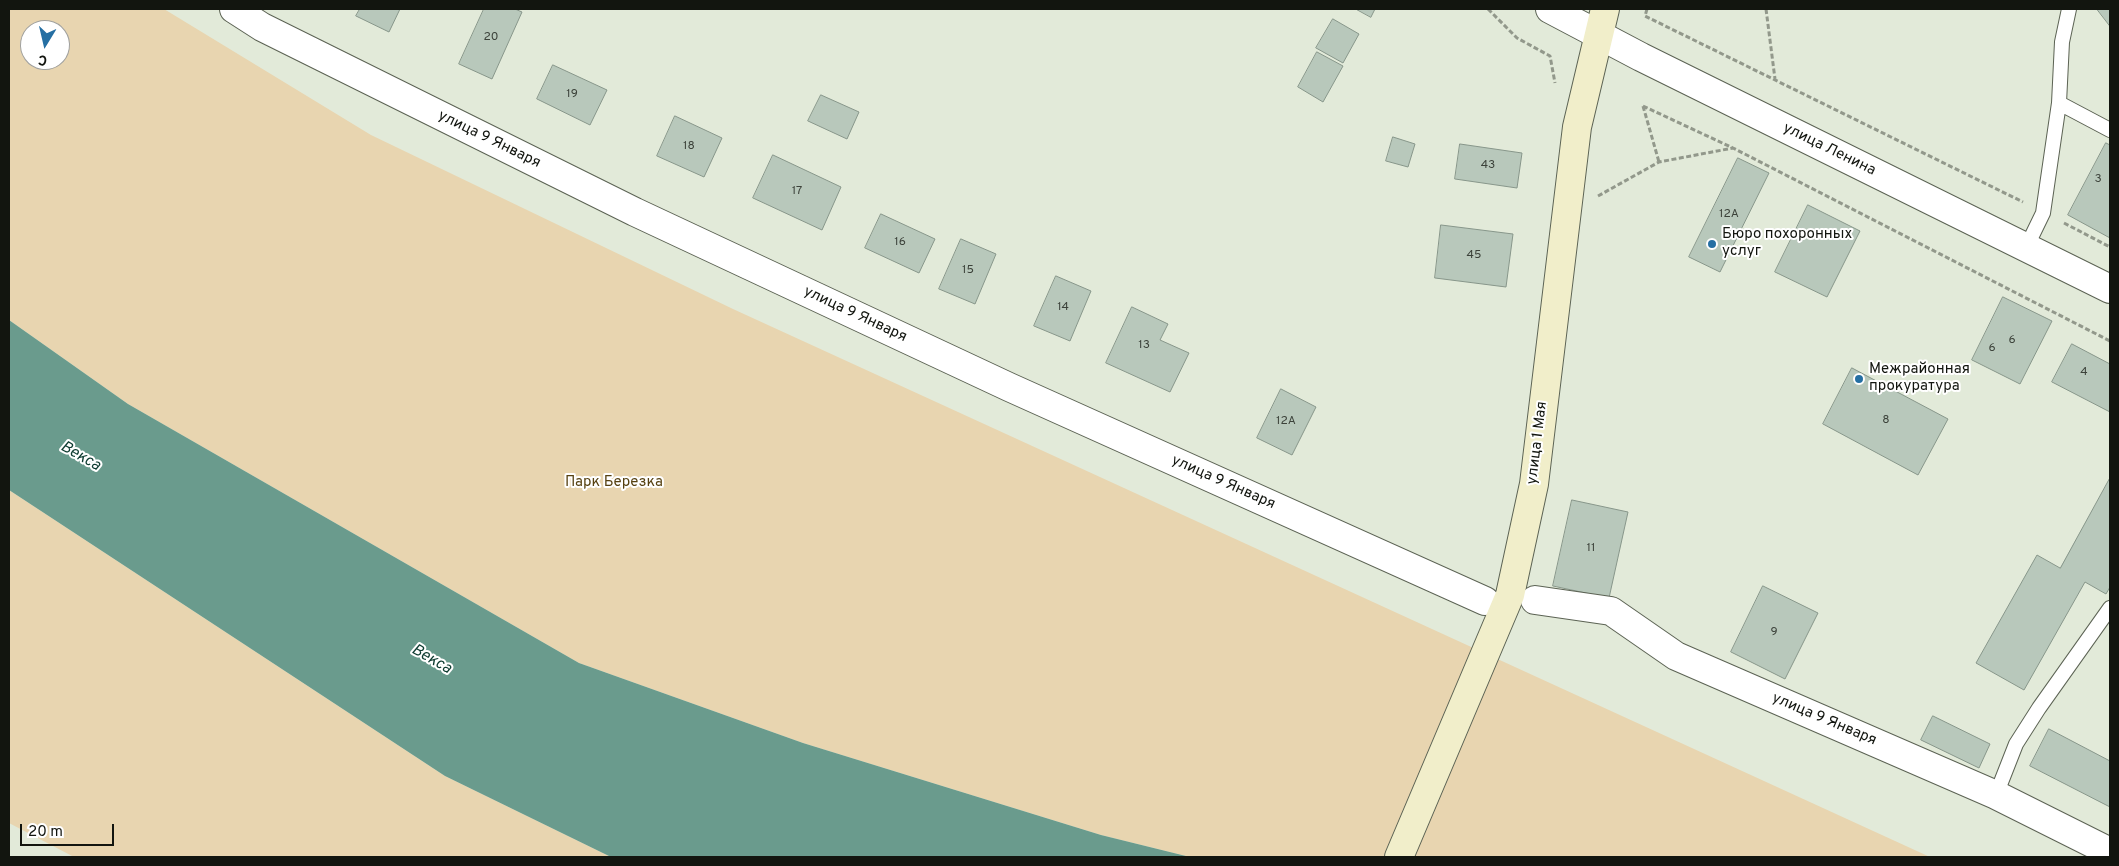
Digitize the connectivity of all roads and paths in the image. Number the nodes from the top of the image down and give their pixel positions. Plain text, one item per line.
1 (234, 9) edge
2 (1488, 9) edge
3 (1550, 9) edge
4 (1647, 9) edge
5 (1766, 9) edge
6 (2069, 9) edge
7 (1601, 21) edge
8 (1775, 80) junction
9 (1557, 92) dead end
10 (2058, 103) junction
11 (2110, 130) edge
12 (1733, 148) junction
13 (2043, 212) junction
14 (2110, 247) edge
15 (2026, 248) junction
16 (2110, 289) edge
17 (2110, 341) edge
18 (1535, 600) dead end
19 (1485, 601) dead end
20 (2110, 608) edge
21 (1996, 795) junction
22 (2110, 852) edge
23 (1400, 857) edge

1 - 19 street, улица 9 Января
2 - 9 path
3 - 7 street, улица Ленина
4 - 8 path
5 - 8 path
6 - 10 lane
7 - 15 street, улица Ленина
7 - 23 main road, улица 1 Мая
8 - 13 path
10 - 11 lane
10 - 13 lane
12 - 12 path
12 - 17 path
13 - 14 path
13 - 15 lane
15 - 16 street, улица Ленина
18 - 21 street, улица 9 Января
20 - 21 lane
21 - 22 street, улица 9 Января

